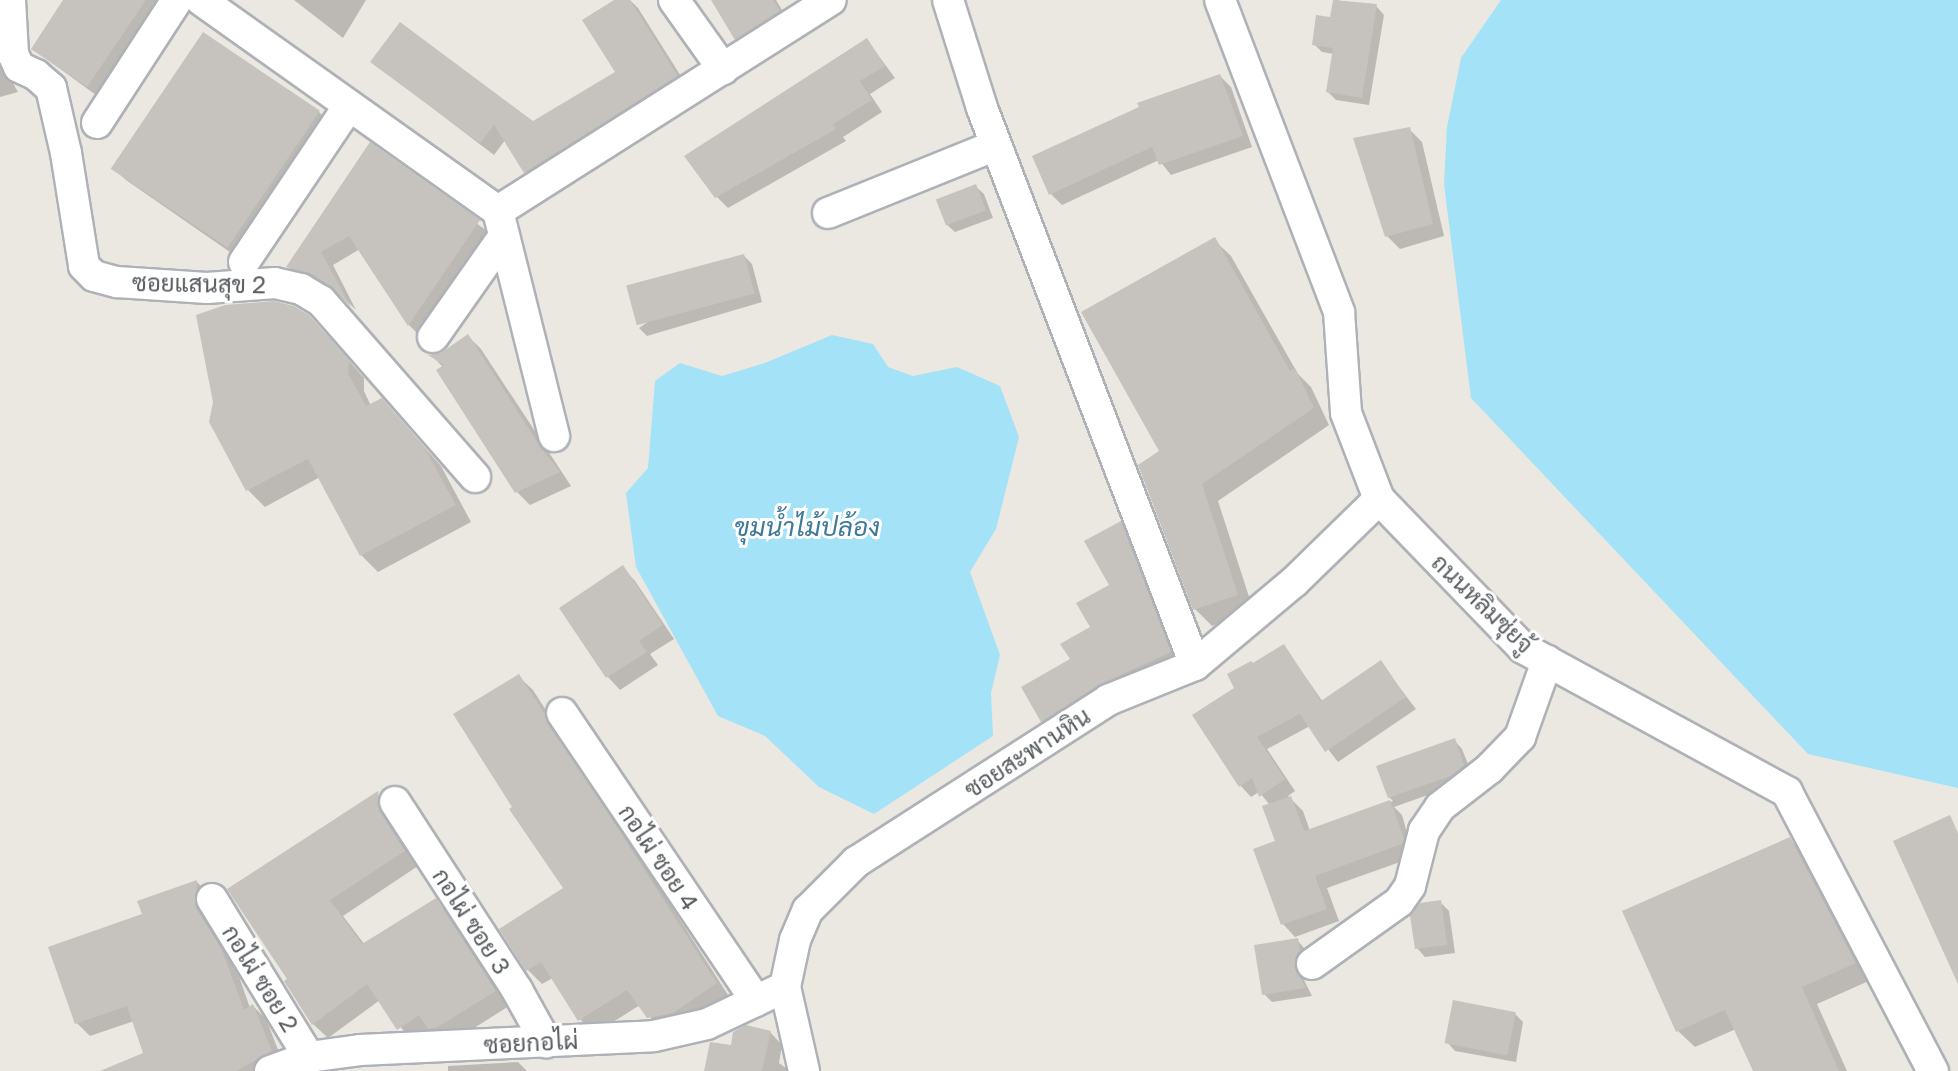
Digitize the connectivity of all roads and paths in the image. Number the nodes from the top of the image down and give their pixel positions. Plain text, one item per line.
1 (9, 0) edge
2 (177, 0) edge
3 (201, 0) edge
4 (674, 0) edge
5 (831, 0) edge
6 (948, 0) edge
7 (1220, 0) edge
8 (0, 2) edge
9 (723, 69) junction
10 (349, 106) junction
11 (97, 123) dead end
12 (996, 145) junction
13 (828, 213) dead end
14 (501, 224) junction
15 (244, 262) dead end
16 (433, 337) dead end
17 (554, 436) dead end
18 (475, 477) dead end
19 (1379, 499) junction
20 (1547, 661) junction
21 (1195, 665) junction
22 (562, 713) dead end
23 (395, 802) dead end
24 (212, 899) dead end
25 (1312, 964) dead end
26 (785, 987) junction
27 (756, 1001) junction
28 (546, 1042) junction
29 (309, 1057) junction
30 (403, 1060) edge
31 (270, 1071) edge
32 (804, 1071) edge
33 (1933, 1071) edge

1 - 8 street
1 - 18 street, ซอยแสนสุข 2
2 - 11 street
3 - 10 street
4 - 9 street
5 - 9 street
6 - 12 street
7 - 19 street, ถนนหลิมซุ่ยจู้
9 - 14 street
10 - 14 street
10 - 15 street
12 - 13 street
12 - 21 street
14 - 16 street
14 - 17 street
19 - 20 street, ถนนหลิมซุ่ยจู้
19 - 21 street, ซอยสะพานหิน
20 - 25 street
20 - 33 street, ถนนหลิมซุ่ยจู้
21 - 26 street, ซอยสะพานหิน
22 - 27 street, กอไผ่ ซอย 4
23 - 28 street, กอไผ่ ซอย 3
24 - 29 street, กอไผ่ ซอย 2
26 - 27 street, ซอยกอไผ่
26 - 32 street, ซอยสะพานหิน
27 - 28 street, ซอยกอไผ่
28 - 30 street, ซอยกอไผ่
29 - 30 street, ซอยกอไผ่
29 - 31 street, ซอยกอไผ่

